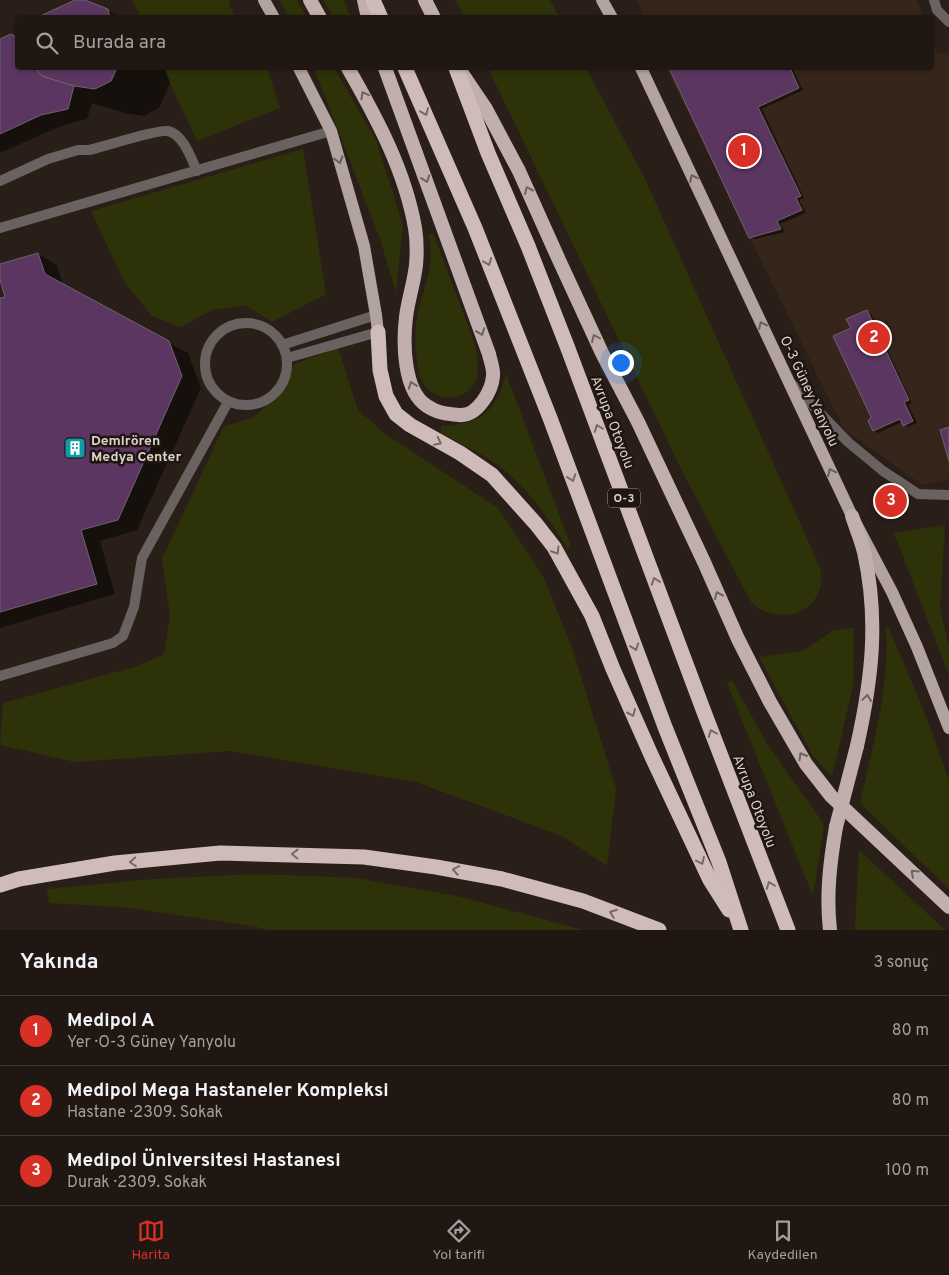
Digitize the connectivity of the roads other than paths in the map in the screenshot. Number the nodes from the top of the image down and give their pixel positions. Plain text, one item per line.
1 (264, 0) edge
2 (310, 0) edge
3 (364, 0) edge
4 (373, 0) edge
5 (426, 0) edge
6 (602, 0) edge
7 (934, 0) edge
8 (272, 15) edge
9 (318, 15) edge
10 (367, 15) edge
11 (380, 15) edge
12 (433, 15) edge
13 (610, 15) edge
14 (949, 22) edge
15 (300, 70) edge
16 (349, 70) edge
17 (386, 70) edge
18 (406, 70) edge
19 (458, 70) edge
20 (458, 70) edge
21 (642, 70) edge
22 (331, 131) junction
23 (197, 170) junction
24 (0, 180) edge
25 (0, 228) edge
26 (376, 315) junction
27 (378, 332) junction
28 (282, 345) junction
29 (287, 358) junction
30 (788, 379) junction
31 (228, 402) junction
32 (949, 495) edge
33 (852, 516) junction
34 (0, 676) edge
35 (949, 728) edge
36 (0, 884) edge
37 (949, 907) edge
38 (740, 927) edge
39 (658, 930) edge
40 (788, 930) edge
41 (830, 930) edge

1 - 8 main road
2 - 9 highway
3 - 10 highway
4 - 11 highway
5 - 12 highway
6 - 13 main road
7 - 14 street
15 - 22 main road
17 -> 16 highway
18 -> 38 highway
37 -> 19 highway
40 -> 20 highway, Avrupa Otoyolu / O-3
30 -> 21 main road, O-3 Güney Yanyolu
22 - 23 street
22 -> 26 main road
23 - 24 street
23 - 25 street
26 - 27 main road
26 - 28 street
27 - 29 street
27 -> 38 highway
28 - 29 street
28 - 31 street
29 - 31 street
30 - 32 street
33 -> 30 main road, O-3 Güney Yanyolu
31 - 34 street
33 - 35 main road, O-3 Güney Yanyolu
41 -> 33 highway, bridge
39 -> 36 highway

